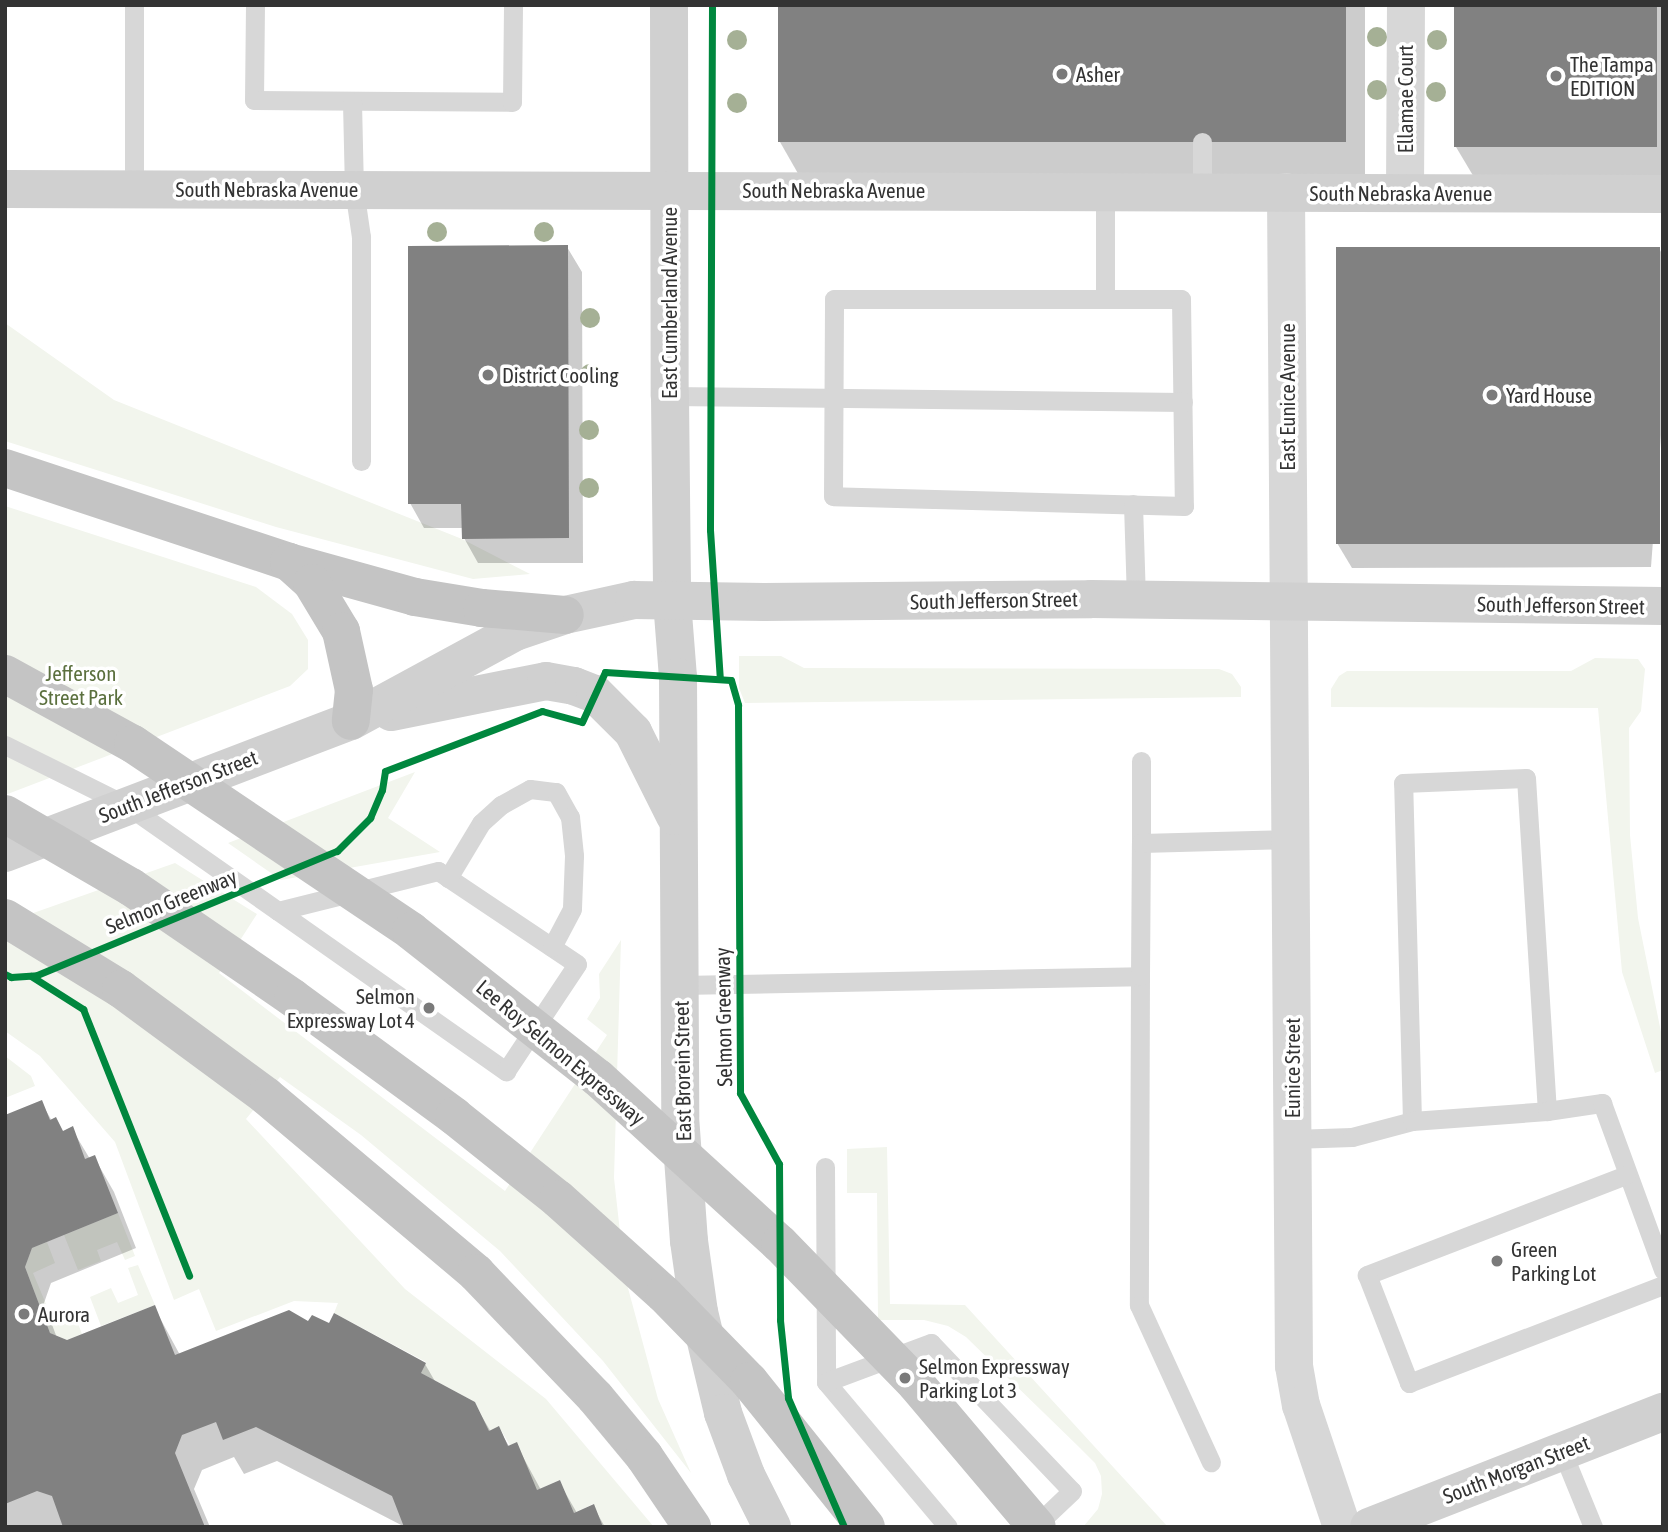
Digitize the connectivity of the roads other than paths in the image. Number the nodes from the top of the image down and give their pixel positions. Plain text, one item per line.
1 (134, 5) edge
2 (255, 5) edge
3 (513, 5) edge
4 (669, 5) edge
5 (1406, 5) edge
6 (352, 102) junction
7 (1202, 142) dead end
8 (5, 189) edge
9 (134, 189) junction
10 (354, 189) junction
11 (669, 190) junction
12 (1105, 192) junction
13 (1286, 192) junction
14 (1202, 193) junction
15 (1405, 193) junction
16 (1663, 194) edge
17 (1105, 299) junction
18 (670, 396) junction
19 (833, 397) junction
20 (1183, 402) junction
21 (361, 461) dead end
22 (5, 468) edge
23 (1133, 504) junction
24 (289, 562) junction
25 (1136, 599) junction
26 (673, 601) junction
27 (1289, 601) junction
28 (1663, 606) edge
29 (565, 615) junction
30 (5, 674) edge
31 (351, 721) junction
32 (5, 745) edge
33 (1141, 761) dead end
34 (128, 806) junction
35 (5, 814) edge
36 (680, 825) junction
37 (1291, 839) junction
38 (1141, 842) junction
39 (5, 853) edge
40 (448, 877) junction
41 (278, 911) junction
42 (5, 918) edge
43 (552, 947) junction
44 (1140, 976) junction
45 (680, 985) junction
46 (1547, 1111) junction
47 (1412, 1121) junction
48 (1292, 1139) junction
49 (825, 1167) dead end
50 (1626, 1175) junction
51 (1663, 1270) edge
52 (1663, 1285) edge
53 (826, 1382) junction
54 (1663, 1412) edge
55 (1562, 1451) junction
56 (1211, 1462) dead end
57 (692, 1527) edge
58 (772, 1527) edge
59 (866, 1527) edge
60 (948, 1527) edge
61 (1036, 1527) edge
62 (1342, 1527) edge
63 (1369, 1527) edge
64 (1592, 1527) edge

1 - 9 lane
2 - 6 lane
3 - 6 lane
4 - 11 main road, East Cumberland Avenue
5 - 15 street, Ellamae Court
6 - 10 lane
7 - 14 lane
8 - 9 main road, South Nebraska Avenue
9 - 10 main road, South Nebraska Avenue
10 - 11 main road, South Nebraska Avenue
10 - 21 lane
11 - 12 main road, South Nebraska Avenue
11 - 18 main road, East Cumberland Avenue
12 - 14 main road, South Nebraska Avenue
12 - 17 lane
13 - 14 main road, South Nebraska Avenue
13 - 15 main road, South Nebraska Avenue
13 - 27 street, East Eunice Avenue
15 - 16 main road, South Nebraska Avenue
17 - 19 lane
17 - 20 lane
18 - 19 lane
18 - 26 main road, East Cumberland Avenue
19 - 20 lane
19 - 23 lane
20 - 23 lane
22 - 24 highway
23 - 25 lane
24 - 29 highway
24 - 31 highway
25 - 26 main road, South Jefferson Street
25 - 27 main road, South Jefferson Street
26 - 29 main road, South Jefferson Street
26 - 36 main road, East Brorein Street
27 - 28 main road, South Jefferson Street
27 - 37 street, Eunice Street
29 - 31 main road, South Jefferson Street
30 - 61 highway, Lee Roy Selmon Expressway, bridge
31 - 34 main road, South Jefferson Street
31 - 36 main road, South Jefferson Street
32 - 34 lane
33 - 38 lane
34 - 39 main road, South Jefferson Street
34 - 41 lane
35 - 59 highway, bridge
36 - 45 main road, East Brorein Street
37 - 38 lane
37 - 48 street, Eunice Street
38 - 44 lane
40 - 41 lane
40 - 43 lane
40 - 43 lane
41 - 43 lane
42 - 57 highway
44 - 45 lane
44 - 56 lane
45 - 58 main road, East Brorein Street
46 - 47 lane
46 - 47 lane
46 - 50 lane
47 - 48 lane
48 - 62 street, Eunice Street
49 - 53 lane
50 - 51 lane
50 - 52 lane
53 - 60 lane
53 - 61 lane
54 - 55 main road, South Morgan Street
55 - 63 main road, South Morgan Street
55 - 64 lane

